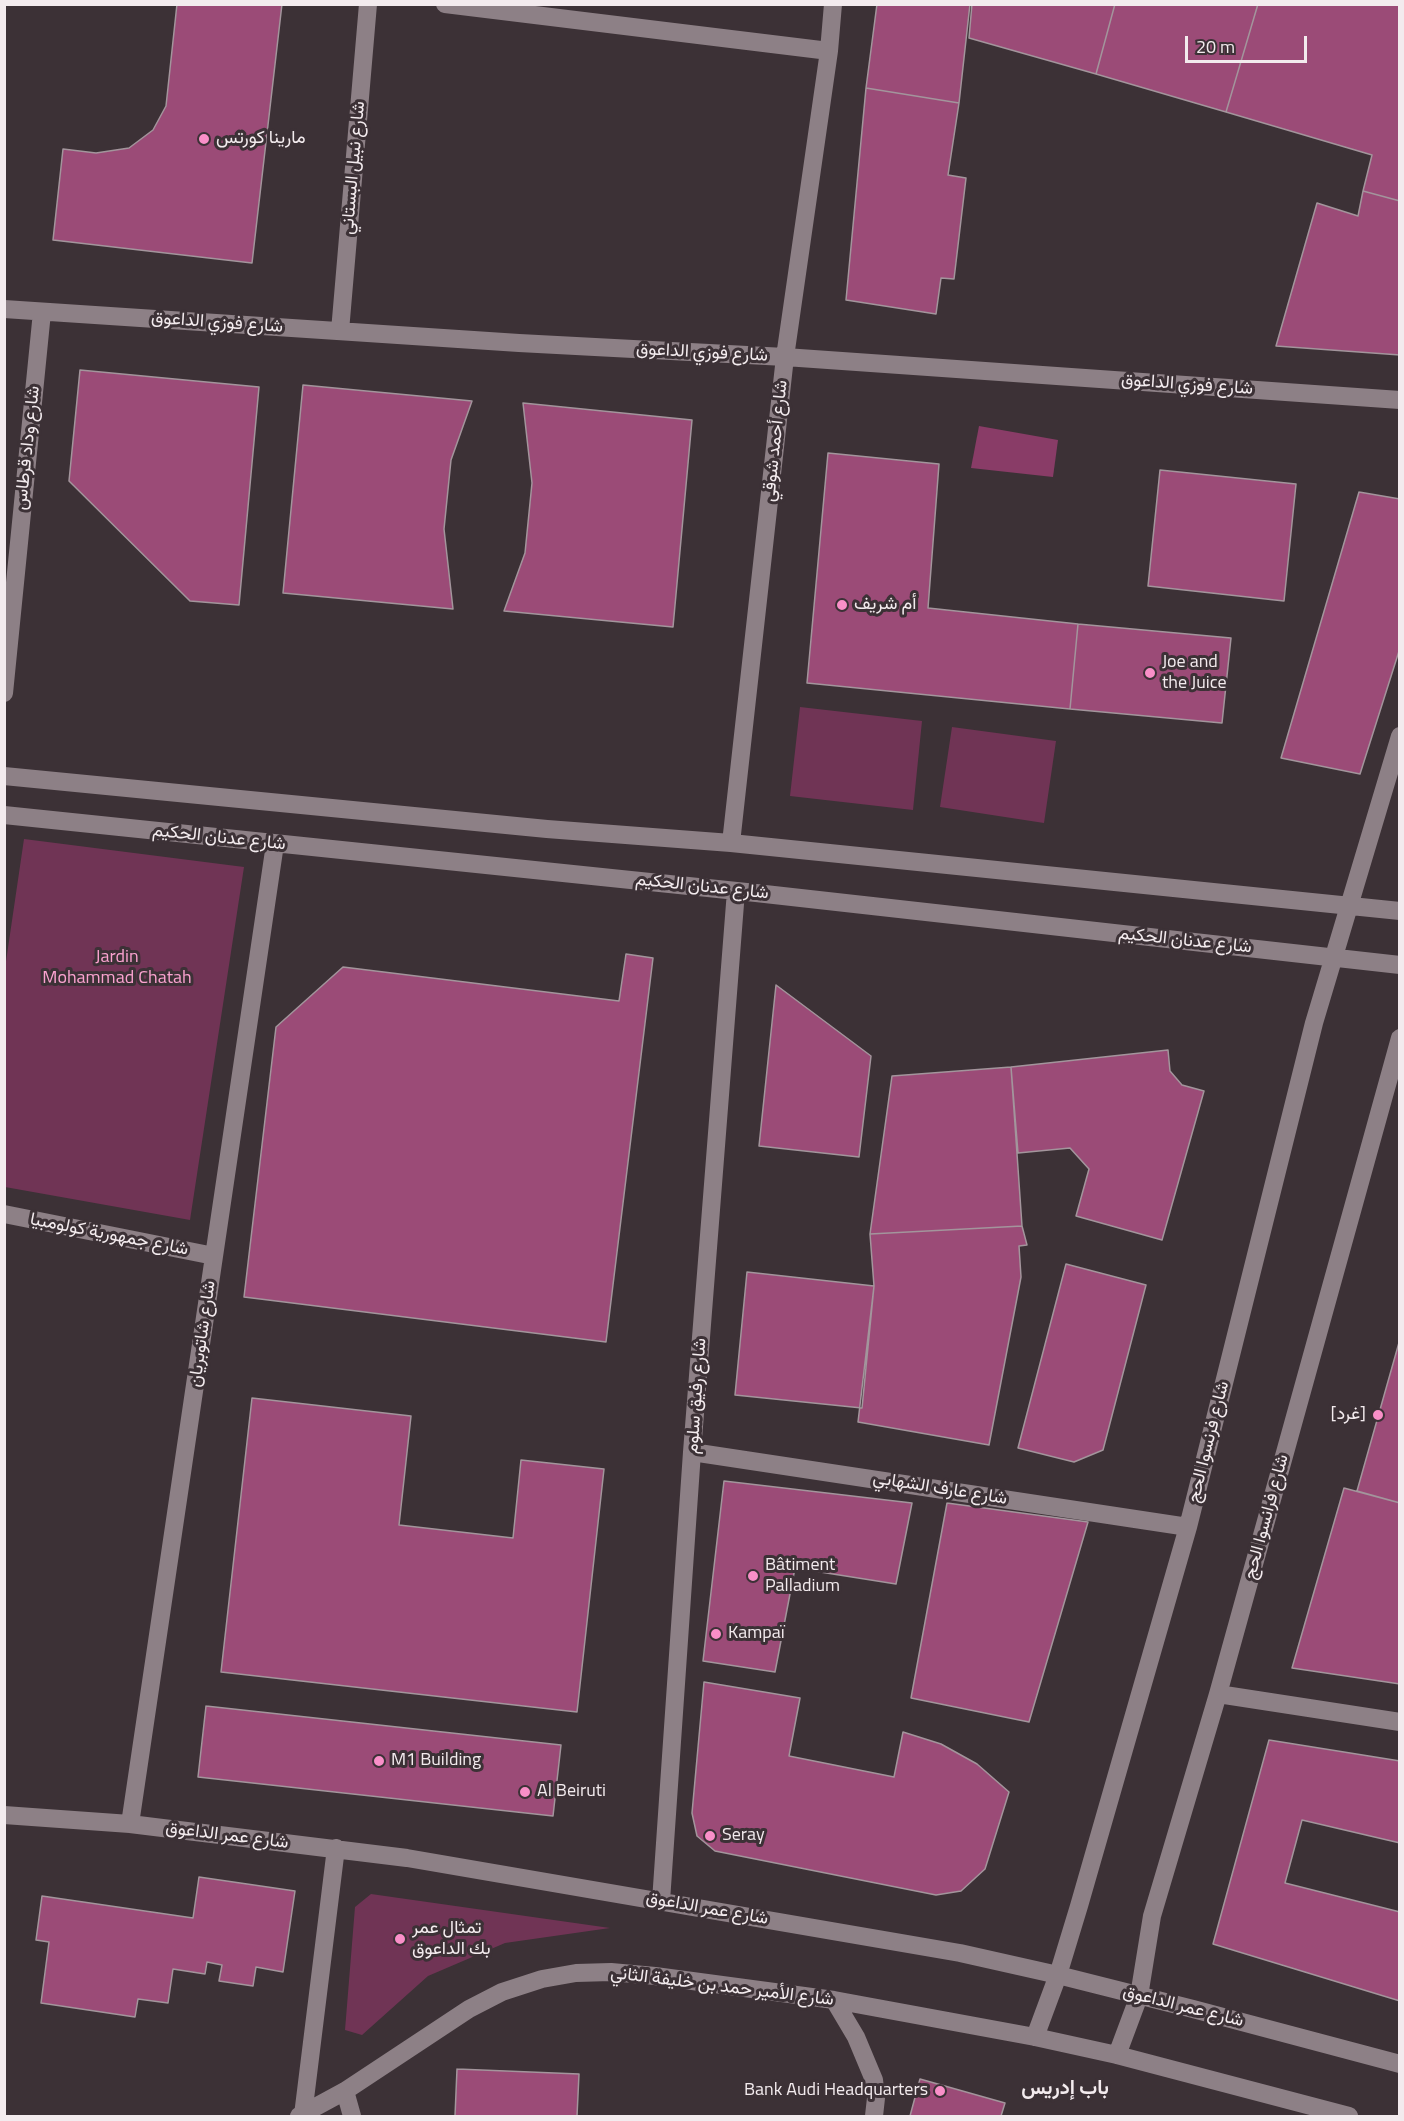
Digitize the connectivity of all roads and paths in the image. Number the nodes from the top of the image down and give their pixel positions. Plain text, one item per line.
1 (368, 4) edge
2 (445, 4) edge
3 (833, 4) edge
4 (829, 51) junction
5 (4, 309) edge
6 (42, 312) junction
7 (340, 331) junction
8 (785, 357) junction
9 (1400, 400) edge
10 (4, 693) edge
11 (1400, 736) edge
12 (4, 776) edge
13 (4, 815) edge
14 (731, 843) junction
15 (275, 844) junction
16 (736, 891) junction
17 (1350, 906) junction
18 (1400, 911) edge
19 (1334, 958) junction
20 (1400, 965) edge
21 (1400, 1038) edge
22 (4, 1214) edge
23 (214, 1256) junction
24 (692, 1452) junction
25 (1188, 1527) junction
26 (1218, 1694) junction
27 (1400, 1722) edge
28 (4, 1815) edge
29 (130, 1824) junction
30 (336, 1848) junction
31 (661, 1901) junction
32 (1058, 1975) junction
33 (1139, 1996) junction
34 (834, 2000) junction
35 (1035, 2037) junction
36 (1117, 2055) junction
37 (1400, 2064) edge
38 (345, 2091) junction
39 (301, 2116) edge
40 (352, 2116) edge
41 (874, 2116) edge
42 (1348, 2116) edge

1 - 7 street, شارع نبيل البستاني
2 - 4 street
3 - 4 street, شارع أحمد شوقي
4 - 8 street, شارع أحمد شوقي
5 - 6 street, شارع فوزي الداعوق
6 - 7 street, شارع فوزي الداعوق
6 - 10 street, شارع وداد قرطاس
7 - 8 street, شارع فوزي الداعوق
8 - 9 street, شارع فوزي الداعوق
8 - 14 street, شارع أحمد شوقي
11 - 17 street
12 - 14 street
13 - 15 street, شارع عدنان الحكيم
14 - 17 street
15 - 16 street, شارع عدنان الحكيم
15 - 23 street, شارع شاتوبريان
16 - 19 street, شارع عدنان الحكيم
16 - 24 street, شارع رفيق سلوم
17 - 18 street
17 - 19 street, شارع فرنسوا الحج
19 - 20 street, شارع عدنان الحكيم
19 - 25 street, شارع فرنسوا الحج
21 - 26 street, شارع فرانسوا الحج
22 - 23 street, شارع جمهورية كولومبيا
23 - 29 street, شارع شاتوبريان
24 - 25 street, شارع عارف الشهابي
24 - 31 street, شارع رفيق سلوم
25 - 32 street, شارع فرنسوا الحج
26 - 27 street
26 - 33 street, شارع فرانسوا الحج
28 - 29 street, شارع عمر الداعوق
29 - 30 street, شارع عمر الداعوق
30 - 31 street, شارع عمر الداعوق
30 - 39 street
31 - 32 street, شارع عمر الداعوق
32 - 33 street, شارع عمر الداعوق
32 - 35 street, شارع فرنسوا الحج
33 - 36 street, شارع فرانسوا الحج
33 - 37 street, شارع عمر الداعوق
34 - 35 street, شارع الأمير حمد بن خليفة الثاني
34 - 38 street, شارع الأمير حمد بن خليفة الثاني
34 - 41 street
35 - 36 street
36 - 42 street
38 - 39 street, شارع الأمير حمد بن خليفة الثاني
38 - 40 street

